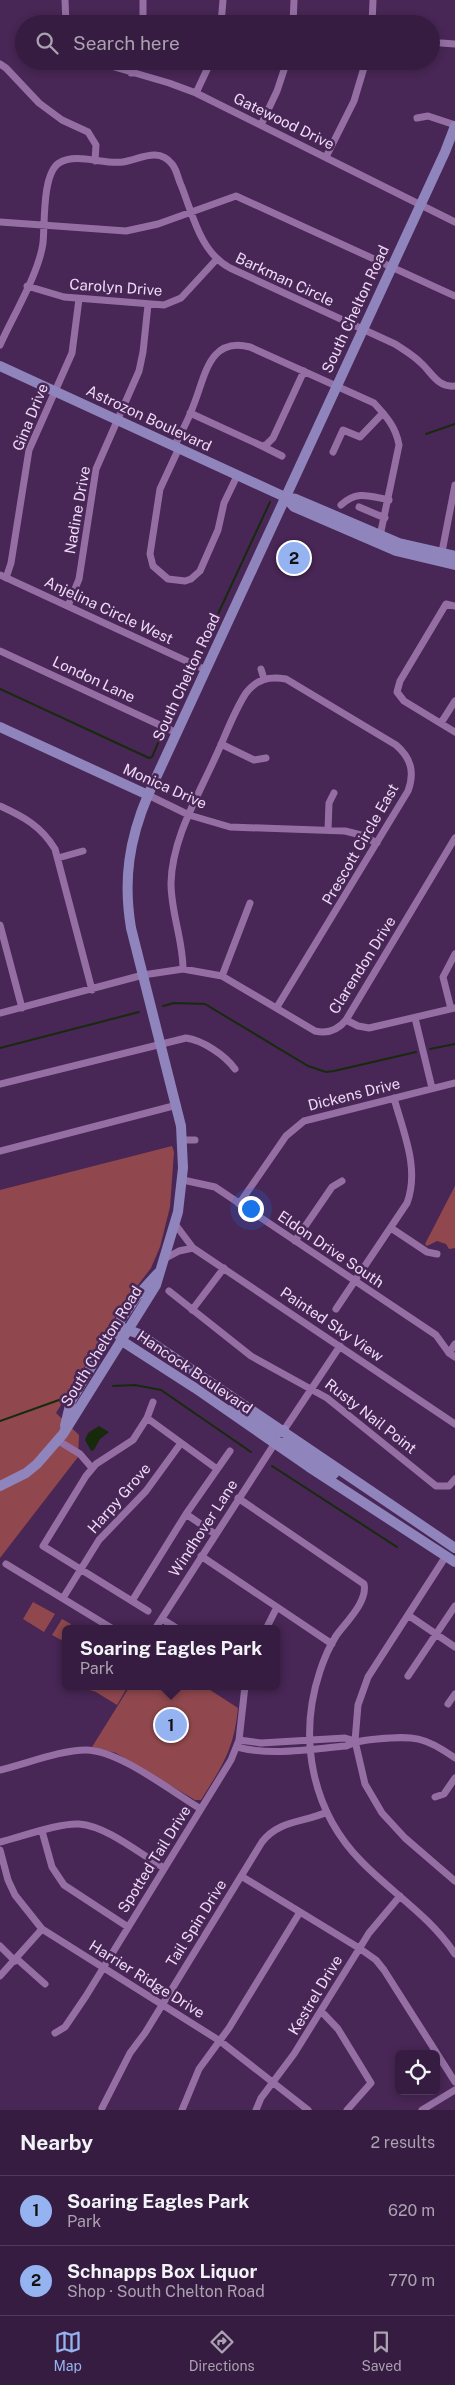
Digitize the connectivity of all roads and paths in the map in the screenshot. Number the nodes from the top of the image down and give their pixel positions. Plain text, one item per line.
1 (65, 0) edge
2 (142, 0) edge
3 (223, 0) edge
4 (294, 0) edge
5 (373, 0) edge
6 (66, 15) edge
7 (143, 15) edge
8 (222, 15) edge
9 (293, 15) edge
10 (372, 15) edge
11 (441, 43) dead end
12 (455, 44) edge
13 (0, 64) edge
14 (122, 70) edge
15 (132, 70) edge
16 (208, 70) edge
17 (284, 70) edge
18 (363, 70) edge
19 (131, 73) junction
20 (196, 93) junction
21 (417, 118) dead end
22 (260, 125) junction
23 (455, 126) edge
24 (326, 157) junction
25 (95, 161) junction
26 (420, 205) junction
27 (191, 211) junction
28 (0, 222) edge
29 (455, 222) edge
30 (44, 226) junction
31 (216, 260) junction
32 (392, 267) junction
33 (27, 286) junction
34 (455, 296) edge
35 (79, 298) junction
36 (148, 305) junction
37 (363, 330) junction
38 (0, 345) edge
39 (0, 366) edge
40 (304, 371) junction
41 (336, 385) junction
42 (455, 386) edge
43 (55, 392) junction
44 (383, 412) junction
45 (190, 413) junction
46 (118, 420) junction
47 (262, 446) junction
48 (177, 447) junction
49 (333, 452) dead end
50 (282, 456) dead end
51 (237, 476) junction
52 (455, 485) edge
53 (285, 497) junction
54 (389, 500) junction
55 (341, 504) dead end
56 (359, 507) dead end
57 (385, 518) junction
58 (380, 536) junction
59 (455, 556) edge
60 (440, 558) junction
61 (455, 565) edge
62 (3, 576) edge
63 (68, 606) junction
64 (455, 606) edge
65 (0, 651) edge
66 (261, 669) dead end
67 (206, 670) junction
68 (264, 679) junction
69 (455, 701) edge
70 (441, 723) junction
71 (0, 727) edge
72 (455, 732) edge
73 (177, 733) junction
74 (221, 744) junction
75 (266, 758) dead end
76 (420, 764) dead end
77 (412, 767) junction
78 (334, 793) dead end
79 (148, 796) junction
80 (0, 806) edge
81 (189, 815) junction
82 (328, 830) junction
83 (455, 838) edge
84 (376, 843) junction
85 (83, 851) dead end
86 (58, 858) junction
87 (250, 903) dead end
88 (0, 925) edge
89 (455, 954) edge
90 (183, 970) junction
91 (143, 975) junction
92 (222, 976) junction
93 (92, 990) junction
94 (277, 1007) junction
95 (22, 1008) junction
96 (453, 1008) edge
97 (0, 1014) edge
98 (415, 1018) junction
99 (346, 1020) junction
100 (161, 1042) junction
101 (235, 1069) dead end
102 (455, 1083) edge
103 (0, 1084) edge
104 (432, 1088) junction
105 (394, 1098) junction
106 (177, 1105) junction
107 (300, 1112) dead end
108 (304, 1121) junction
109 (182, 1140) junction
110 (195, 1140) dead end
111 (0, 1151) edge
112 (421, 1167) dead end
113 (413, 1169) junction
114 (183, 1180) junction
115 (342, 1181) dead end
116 (239, 1204) junction
117 (175, 1224) junction
118 (391, 1228) junction
119 (295, 1241) junction
120 (193, 1248) junction
121 (437, 1254) dead end
122 (164, 1259) junction
123 (224, 1268) junction
124 (159, 1272) junction
125 (355, 1281) junction
126 (168, 1291) dead end
127 (336, 1309) dead end
128 (192, 1310) junction
129 (115, 1326) junction
130 (130, 1329) junction
131 (122, 1341) junction
132 (455, 1344) edge
133 (340, 1346) junction
134 (452, 1355) edge
135 (195, 1388) junction
136 (313, 1388) junction
137 (153, 1402) dead end
138 (147, 1418) junction
139 (455, 1424) edge
140 (284, 1430) junction
141 (60, 1437) junction
142 (181, 1443) junction
143 (275, 1443) junction
144 (230, 1451) dead end
145 (92, 1468) junction
146 (217, 1468) junction
147 (455, 1479) edge
148 (0, 1486) edge
149 (238, 1498) junction
150 (386, 1501) junction
151 (186, 1514) junction
152 (215, 1534) junction
153 (453, 1552) edge
154 (200, 1556) junction
155 (6, 1564) dead end
156 (81, 1569) junction
157 (63, 1598) junction
158 (132, 1601) junction
159 (455, 1606) edge
160 (276, 1607) junction
161 (148, 1611) dead end
162 (408, 1614) junction
163 (162, 1619) junction
164 (107, 1625) edge
165 (158, 1625) edge
166 (172, 1625) edge
167 (268, 1625) edge
168 (436, 1634) junction
169 (332, 1644) junction
170 (455, 1647) edge
171 (408, 1676) dead end
172 (245, 1690) edge
173 (455, 1694) edge
174 (448, 1704) dead end
175 (308, 1741) junction
176 (355, 1742) junction
177 (238, 1743) junction
178 (309, 1749) junction
179 (455, 1758) edge
180 (0, 1770) edge
181 (455, 1778) edge
182 (435, 1797) dead end
183 (201, 1809) junction
184 (327, 1812) junction
185 (42, 1831) junction
186 (0, 1842) edge
187 (0, 1850) edge
188 (164, 1868) junction
189 (241, 1876) junction
190 (455, 1881) edge
191 (400, 1896) junction
192 (300, 1912) junction
193 (128, 1927) junction
194 (42, 1929) junction
195 (0, 1946) edge
196 (359, 1948) junction
197 (455, 1954) edge
198 (16, 1960) junction
199 (103, 1967) junction
200 (0, 1976) edge
201 (45, 1984) dead end
202 (162, 2004) junction
203 (321, 2011) junction
204 (55, 2033) dead end
205 (220, 2040) junction
206 (273, 2082) junction
207 (455, 2082) edge
208 (455, 2090) edge
209 (102, 2108) dead end
210 (182, 2110) edge
211 (256, 2110) edge
212 (308, 2110) edge
213 (347, 2110) edge
214 (422, 2110) edge

1 - 6 street
2 - 7 street
3 - 8 street
4 - 9 street
5 - 10 street
11 - 12 street
13 - 25 street
14 - 19 street, Gatewood Drive
15 - 19 street
16 - 20 street
17 - 22 street
18 - 24 street
19 - 20 street, Gatewood Drive
20 - 22 street, Gatewood Drive
21 - 23 street
22 - 24 street, Gatewood Drive
23 - 26 main road, South Chelton Road
24 - 26 street, Gatewood Drive
25 - 27 street, Barkman Circle
25 - 30 street, Barkman Circle
26 - 29 street, Gatewood Drive
26 - 32 main road, South Chelton Road
27 - 30 street
27 - 31 street, Barkman Circle
27 - 32 street
28 - 30 street
30 - 33 street, Barkman Circle
31 - 36 street, Carolyn Drive
31 - 37 street, Barkman Circle
32 - 34 street
32 - 37 main road, South Chelton Road
33 - 35 street, Carolyn Drive
33 - 38 street, Barkman Circle
35 - 36 street, Carolyn Drive
35 - 43 street, Gina Drive
36 - 46 street, Nadine Drive
37 - 41 main road, South Chelton Road
37 - 42 street, Barkman Circle
39 - 43 main road, Astrozon Boulevard
40 - 41 street
40 - 45 street
40 - 47 street
41 - 44 street
41 - 53 main road, South Chelton Road
43 - 46 main road, Astrozon Boulevard
43 - 62 street, Gina Drive
44 - 49 street
44 - 54 street
45 - 47 street
45 - 48 street
46 - 48 main road, Astrozon Boulevard
46 - 63 street, Nadine Drive
47 - 50 street
48 - 51 main road, Astrozon Boulevard
48 - 51 street
51 - 53 main road, Astrozon Boulevard
52 - 60 street
53 - 58 main road, Astrozon Boulevard
53 - 60 main road, Astrozon Boulevard
53 - 67 main road, South Chelton Road
54 - 55 street
54 - 57 street
56 - 57 street
57 - 58 street
58 - 60 main road, Astrozon Boulevard
59 - 60 main road, Astrozon Boulevard
60 - 61 main road, Astrozon Boulevard
62 - 63 street, Anjelina Circle West
63 - 67 street, Anjelina Circle West
64 - 70 street
65 - 73 street, London Lane
66 - 68 street
67 - 73 main road, South Chelton Road
68 - 74 street
68 - 77 street
69 - 70 street
70 - 72 street
71 - 79 main road, Monica Drive
73 - 79 main road, South Chelton Road
74 - 75 street
74 - 81 street
76 - 77 street
77 - 84 street, Prescott Circle East
78 - 82 street
79 - 81 street, Monica Drive
79 - 91 main road, South Chelton Road
80 - 86 street
81 - 82 street, Monica Drive
81 - 90 street
82 - 84 street, Monica Drive
83 - 99 street, Clarendon Drive
84 - 94 street, Prescott Circle East
85 - 86 street
86 - 93 street
87 - 92 street
88 - 95 street
89 - 96 street
90 - 91 street, Clarendon Drive
90 - 92 street, Clarendon Drive
91 - 93 street, Clarendon Drive
91 - 100 main road, South Chelton Road
92 - 94 street, Clarendon Drive
93 - 95 street, Clarendon Drive
94 - 99 street, Clarendon Drive
95 - 97 street, Clarendon Drive
96 - 98 street
98 - 99 street
98 - 104 street
100 - 101 street
100 - 103 street
100 - 106 main road, South Chelton Road
102 - 104 street, Dickens Drive
104 - 105 street, Dickens Drive
105 - 108 street, Dickens Drive
105 - 113 street
106 - 109 main road, South Chelton Road
106 - 111 street
107 - 108 street
108 - 116 street, Dickens Drive
109 - 110 street
109 - 114 main road, South Chelton Road
112 - 113 street
113 - 118 street
114 - 116 street, Eldon Drive South
114 - 117 main road, South Chelton Road
115 - 119 street
116 - 119 street, Eldon Drive South
117 - 120 street, Painted Sky View
117 - 122 main road, South Chelton Road
118 - 121 street
118 - 125 street
119 - 125 street, Eldon Drive South
120 - 122 street
120 - 123 street, Painted Sky View
122 - 124 main road, South Chelton Road
123 - 128 street
123 - 133 street, Painted Sky View
124 - 129 main road, South Chelton Road
124 - 130 main road, South Chelton Road
125 - 127 street
125 - 134 street, Eldon Drive South
126 - 128 street, Rusty Nail Point
128 - 136 street, Rusty Nail Point
129 - 130 main road, Hancock Boulevard
129 - 131 main road, Hancock Boulevard
129 - 141 main road, South Chelton Road
130 - 131 main road, South Chelton Road
130 - 140 main road, Hancock Boulevard
131 - 135 main road, Hancock Boulevard
131 - 141 main road, South Chelton Road
132 - 134 street
133 - 136 street
133 - 139 street, Painted Sky View
135 - 140 main road
135 - 143 main road, Hancock Boulevard
136 - 140 street
136 - 147 street, Rusty Nail Point
137 - 138 street
138 - 142 street
138 - 145 street
140 - 150 main road, Hancock Boulevard
141 - 145 street
141 - 148 main road, South Chelton Road
142 - 146 street
142 - 156 street, Harpy Grove
143 - 149 street, Windhover Lane
143 - 150 main road
143 - 153 main road, Hancock Boulevard
144 - 146 street
145 - 156 street
146 - 151 street
149 - 152 street, Windhover Lane
149 - 169 street
150 - 153 main road, Hancock Boulevard
151 - 152 street
151 - 158 street
152 - 154 street, Windhover Lane
153 - 162 street
154 - 160 street
154 - 163 street, Windhover Lane
155 - 157 street
156 - 157 street, Harpy Grove
156 - 158 street
157 - 164 street
158 - 161 street
159 - 168 street
160 - 167 street
160 - 169 street
162 - 168 street
162 - 176 street
163 - 165 street, Windhover Lane
163 - 166 street
168 - 170 street
168 - 171 street
169 - 175 street
172 - 177 street, Spotted Tail Drive
173 - 174 street
175 - 176 street
175 - 177 street
175 - 178 street
176 - 178 street
176 - 179 street
176 - 190 street
177 - 178 street
177 - 183 street, Spotted Tail Drive
178 - 184 street
180 - 183 street
181 - 182 street
183 - 188 street, Spotted Tail Drive
184 - 189 street, Tail Spin Drive
184 - 191 street
185 - 186 street
185 - 188 street
185 - 193 street
187 - 194 street, Harrier Ridge Drive
188 - 193 street, Spotted Tail Drive
189 - 192 street
189 - 202 street, Tail Spin Drive
191 - 196 street, Kestrel Drive
191 - 197 street
192 - 196 street
192 - 205 street
193 - 199 street, Spotted Tail Drive
194 - 198 street
194 - 199 street, Harrier Ridge Drive
195 - 198 street
196 - 203 street, Kestrel Drive
196 - 207 street
198 - 200 street
198 - 201 street
199 - 202 street, Harrier Ridge Drive
199 - 204 street, Spotted Tail Drive
202 - 205 street, Harrier Ridge Drive
202 - 209 street, Tail Spin Drive
203 - 206 street, Kestrel Drive
203 - 213 street
205 - 206 street, Harrier Ridge Drive
205 - 210 street
206 - 211 street, Kestrel Drive
206 - 212 street, Harrier Ridge Drive
208 - 214 street

